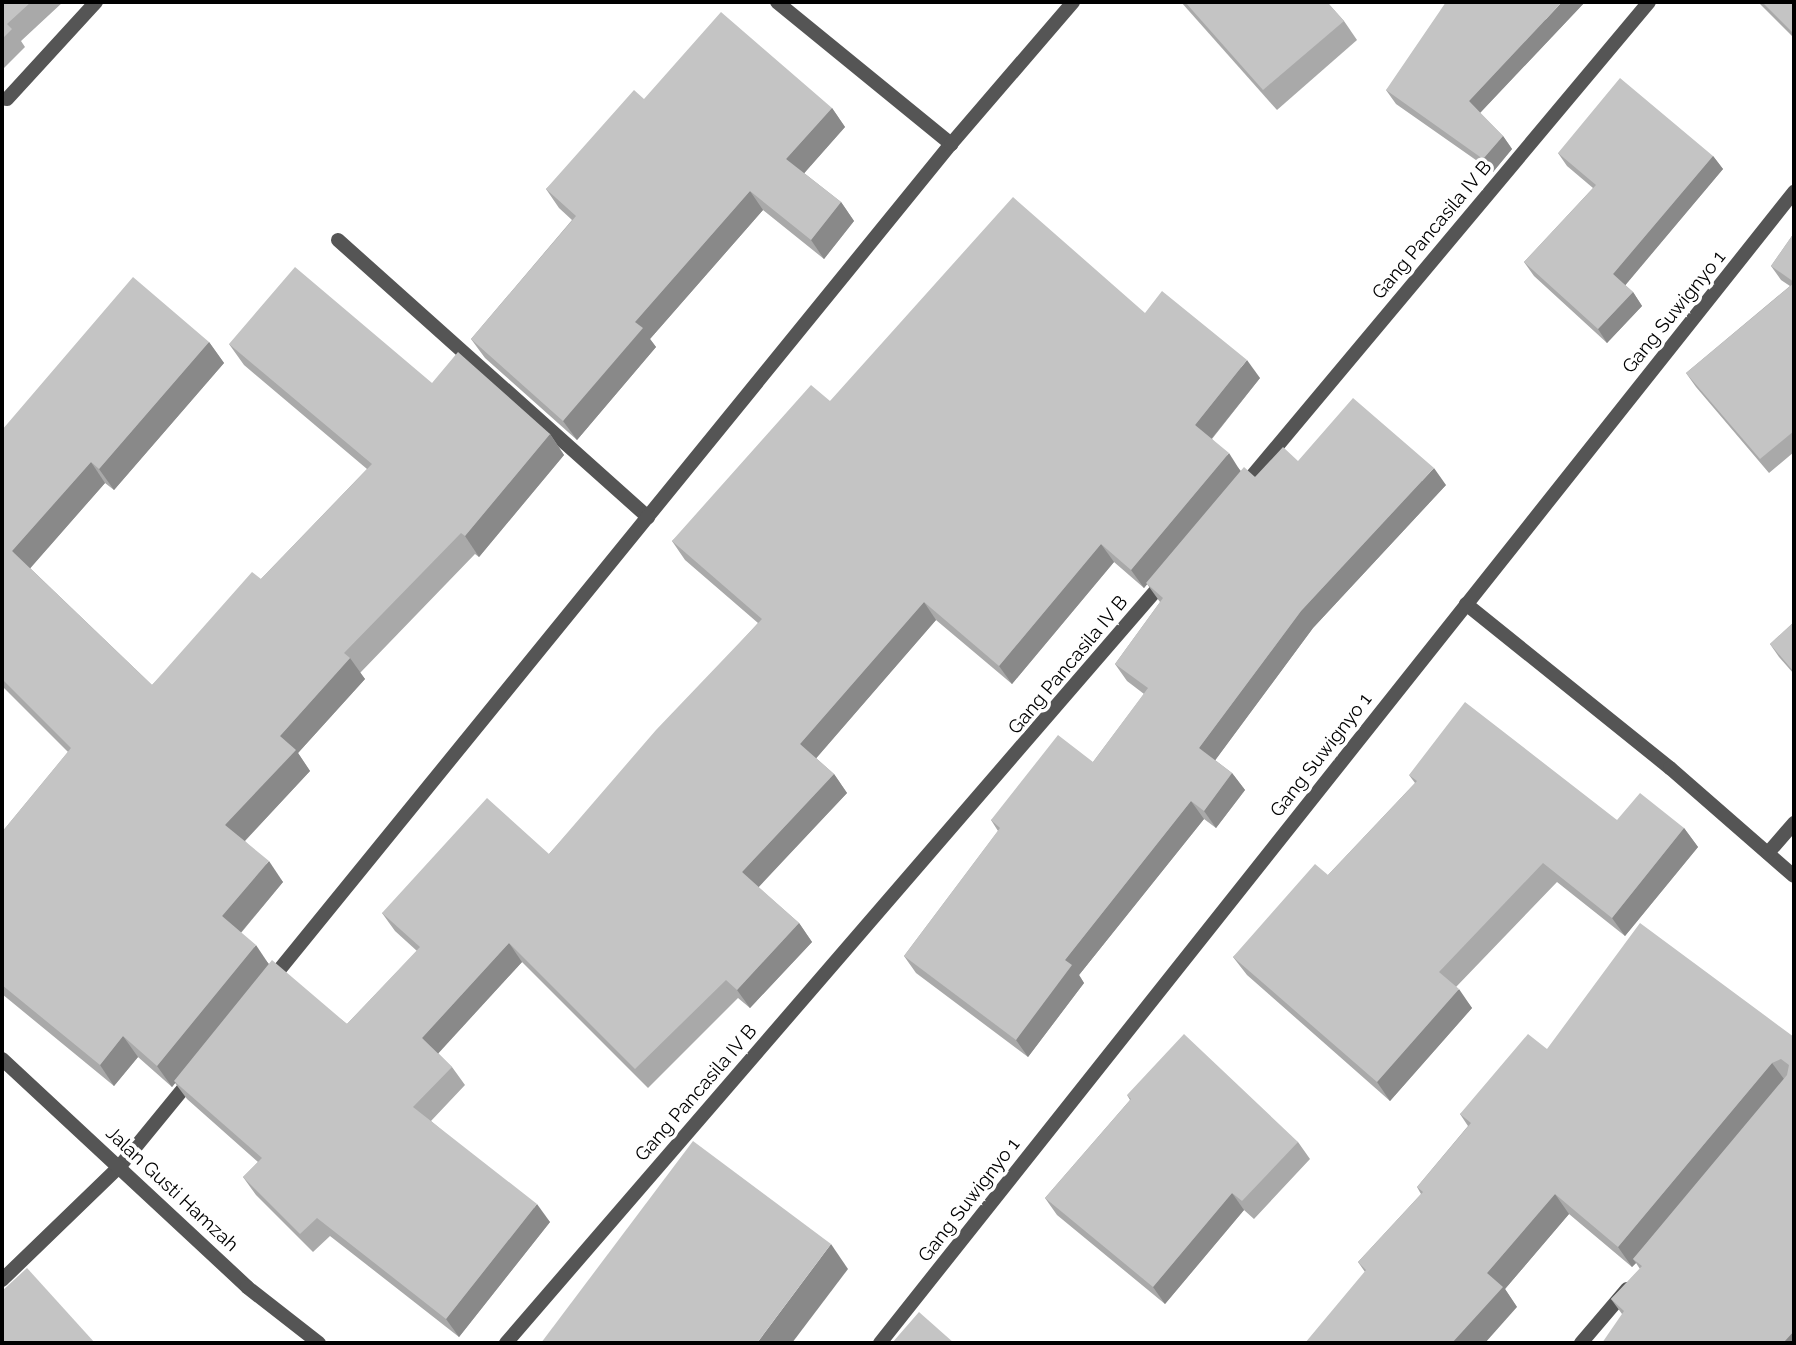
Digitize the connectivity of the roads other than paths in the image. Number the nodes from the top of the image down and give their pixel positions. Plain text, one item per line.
1 (96, 2) edge
2 (777, 2) edge
3 (1073, 2) edge
4 (1648, 2) edge
5 (7, 99) dead end
6 (951, 144) junction
7 (1794, 192) edge
8 (338, 240) dead end
9 (1230, 502) edge
10 (648, 517) junction
11 (1177, 566) edge
12 (1466, 604) junction
13 (1794, 823) edge
14 (1768, 853) junction
15 (1794, 876) edge
16 (260, 993) edge
17 (2, 1059) edge
18 (199, 1069) edge
19 (120, 1166) junction
20 (2, 1280) edge
21 (1634, 1280) edge
22 (319, 1343) edge
23 (506, 1343) edge
24 (880, 1343) edge
25 (1581, 1343) edge

1 - 5 street
2 - 6 street
3 - 6 street
4 - 9 street, Gang Pancasila IV B
6 - 10 street
7 - 12 street, Gang Suwignyo 1
8 - 10 street
10 - 16 street
11 - 23 street, Gang Pancasila IV B
12 - 14 street
12 - 24 street, Gang Suwignyo 1
13 - 14 street
14 - 15 street
17 - 19 street, Jalan Gusti Hamzah
18 - 19 street
19 - 20 street
19 - 22 street, Jalan Gusti Hamzah
21 - 25 street

